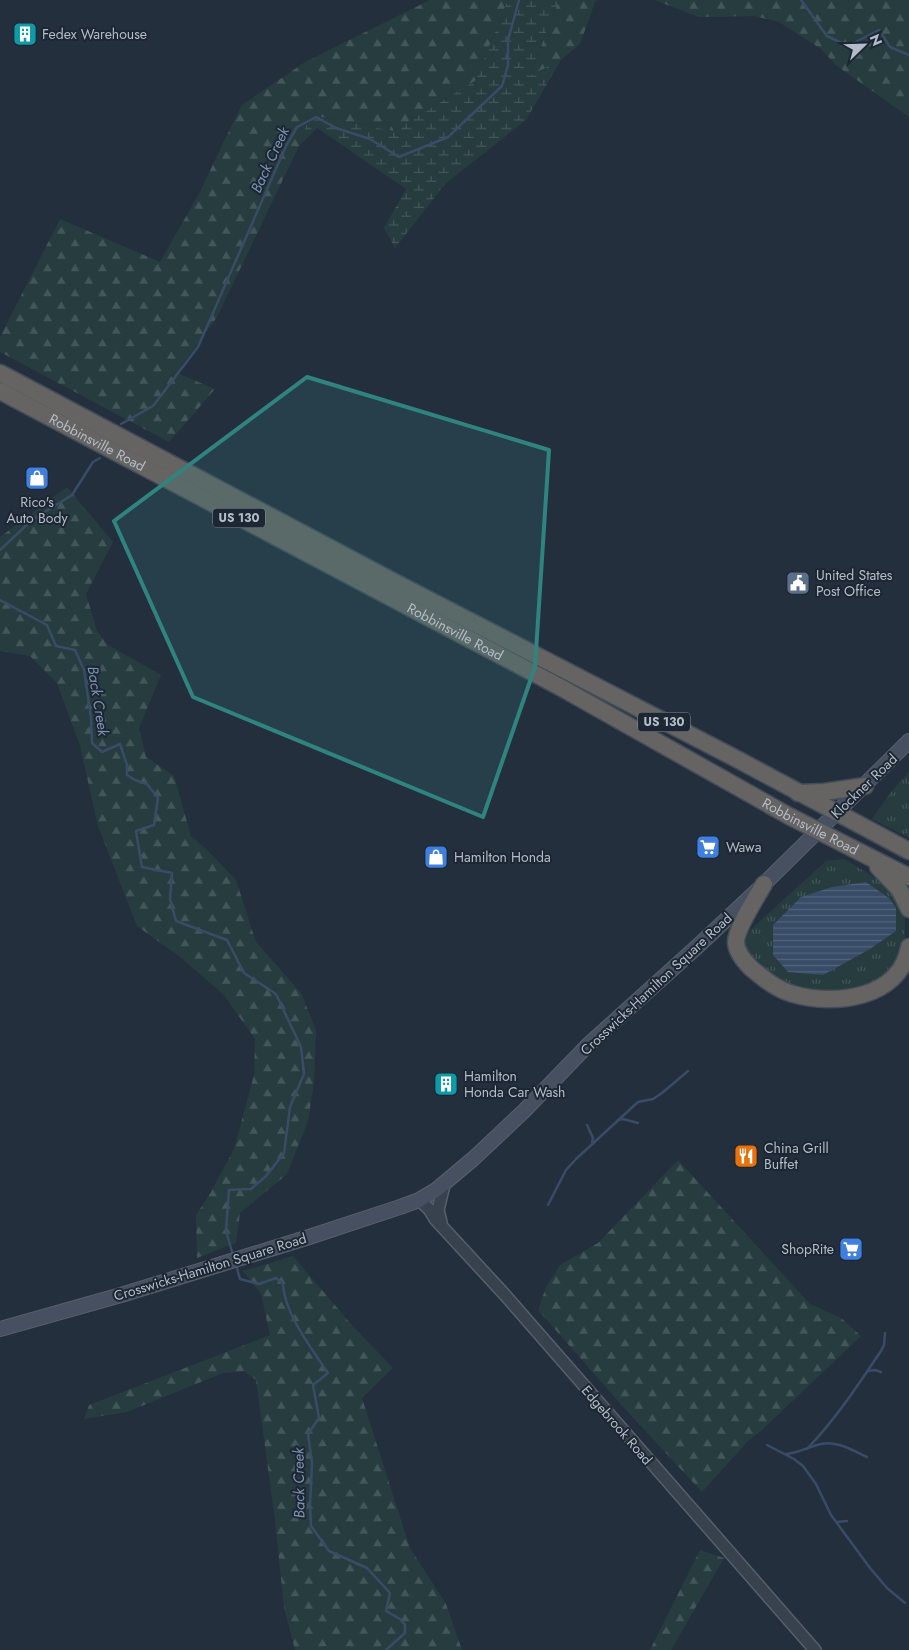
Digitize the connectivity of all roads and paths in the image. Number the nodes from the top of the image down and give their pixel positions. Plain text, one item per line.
1 (0, 373) edge
2 (0, 391) edge
3 (425, 617) junction
4 (491, 633) junction
5 (909, 741) edge
6 (865, 786) junction
7 (798, 793) junction
8 (836, 814) junction
9 (818, 831) junction
10 (909, 851) edge
11 (858, 852) junction
12 (909, 877) edge
13 (764, 884) junction
14 (909, 909) edge
15 (909, 947) edge
16 (444, 1184) junction
17 (419, 1200) junction
18 (400, 1207) junction
19 (435, 1219) junction
20 (447, 1232) junction
21 (0, 1330) edge
22 (815, 1650) edge

1 - 4 highway, Robbinsville Road / US 130
2 - 3 highway, Robbinsville Road / US 130
3 - 4 highway
3 - 9 highway, Robbinsville Road / US 130
4 - 7 highway, Robbinsville Road / US 130
5 - 6 main road, Klockner Road
6 - 7 highway
6 - 8 main road, Klockner Road
7 - 8 highway, Robbinsville Road / US 130
8 - 9 main road, Klockner Road
8 - 10 highway, Robbinsville Road / US 130
9 - 11 highway, Robbinsville Road / US 130
9 - 13 main road, Crosswicks-Hamilton Square Road
11 - 12 highway, Robbinsville Road / US 130
11 - 14 highway
13 - 15 highway
13 - 16 main road, Crosswicks-Hamilton Square Road
16 - 17 main road, Crosswicks-Hamilton Square Road
16 - 20 street
17 - 18 main road, Crosswicks-Hamilton Square Road
17 - 19 street, Edgebrook Road
18 - 19 street
18 - 21 main road, Crosswicks-Hamilton Square Road
19 - 20 street, Edgebrook Road
20 - 22 street, Edgebrook Road

